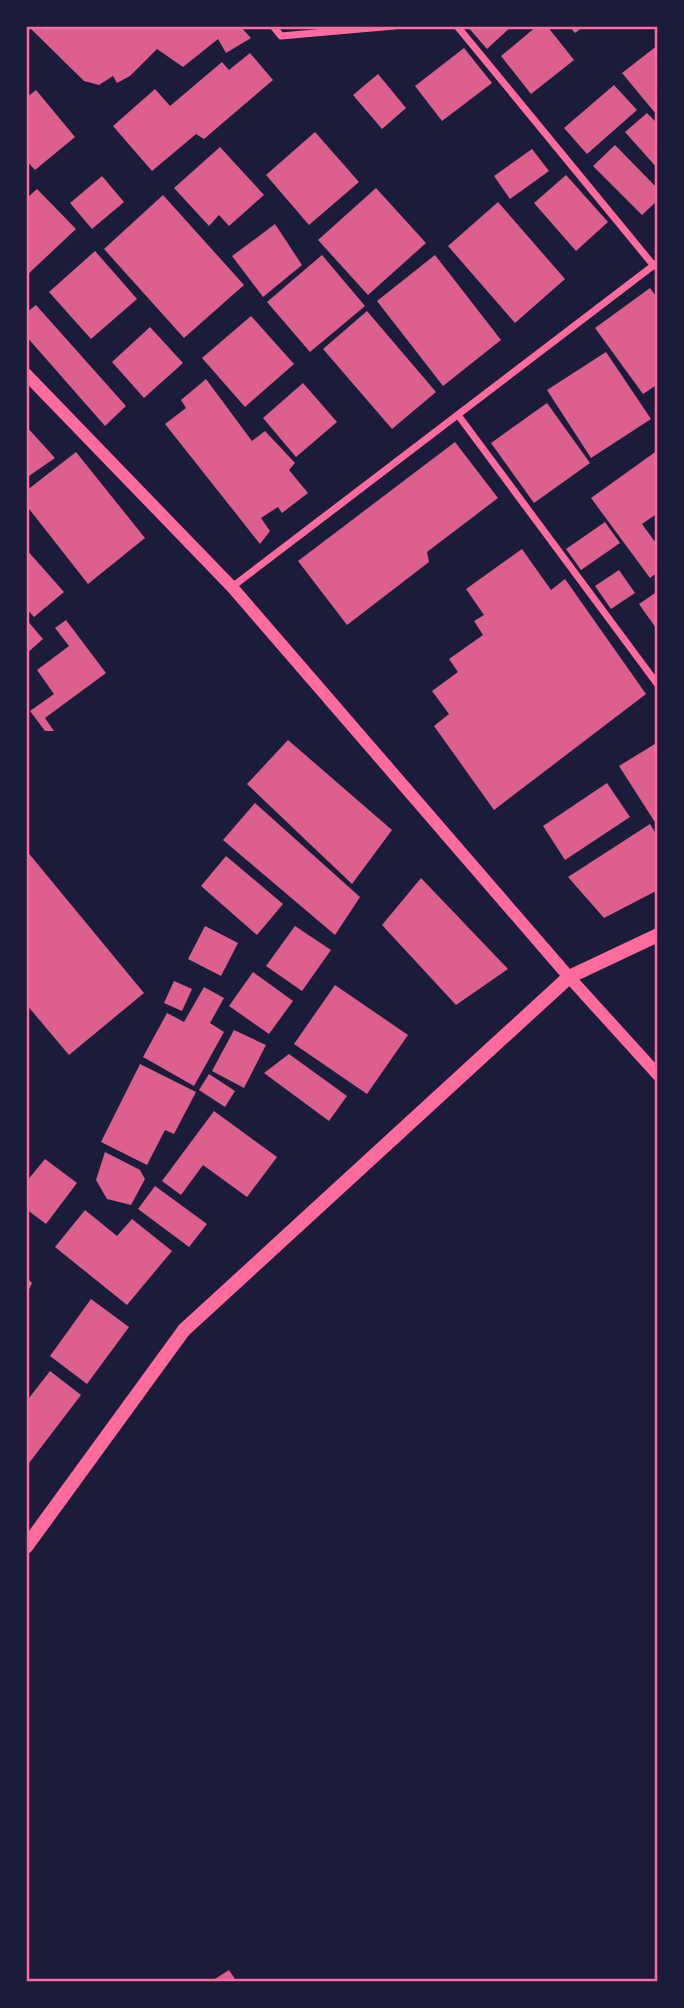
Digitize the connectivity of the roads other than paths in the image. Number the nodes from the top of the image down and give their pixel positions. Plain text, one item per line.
1 (273, 26) edge
2 (394, 26) edge
3 (457, 26) edge
4 (349, 28) edge
5 (656, 264) edge
6 (26, 374) edge
7 (458, 415) junction
8 (232, 587) junction
9 (658, 685) edge
10 (658, 935) edge
11 (569, 977) junction
12 (658, 1075) edge
13 (26, 1547) edge

1 - 4 street
2 - 4 street
3 - 5 street
5 - 7 street
6 - 8 street
7 - 8 street
7 - 9 street
8 - 11 street
10 - 11 main road
11 - 12 street
11 - 13 main road

